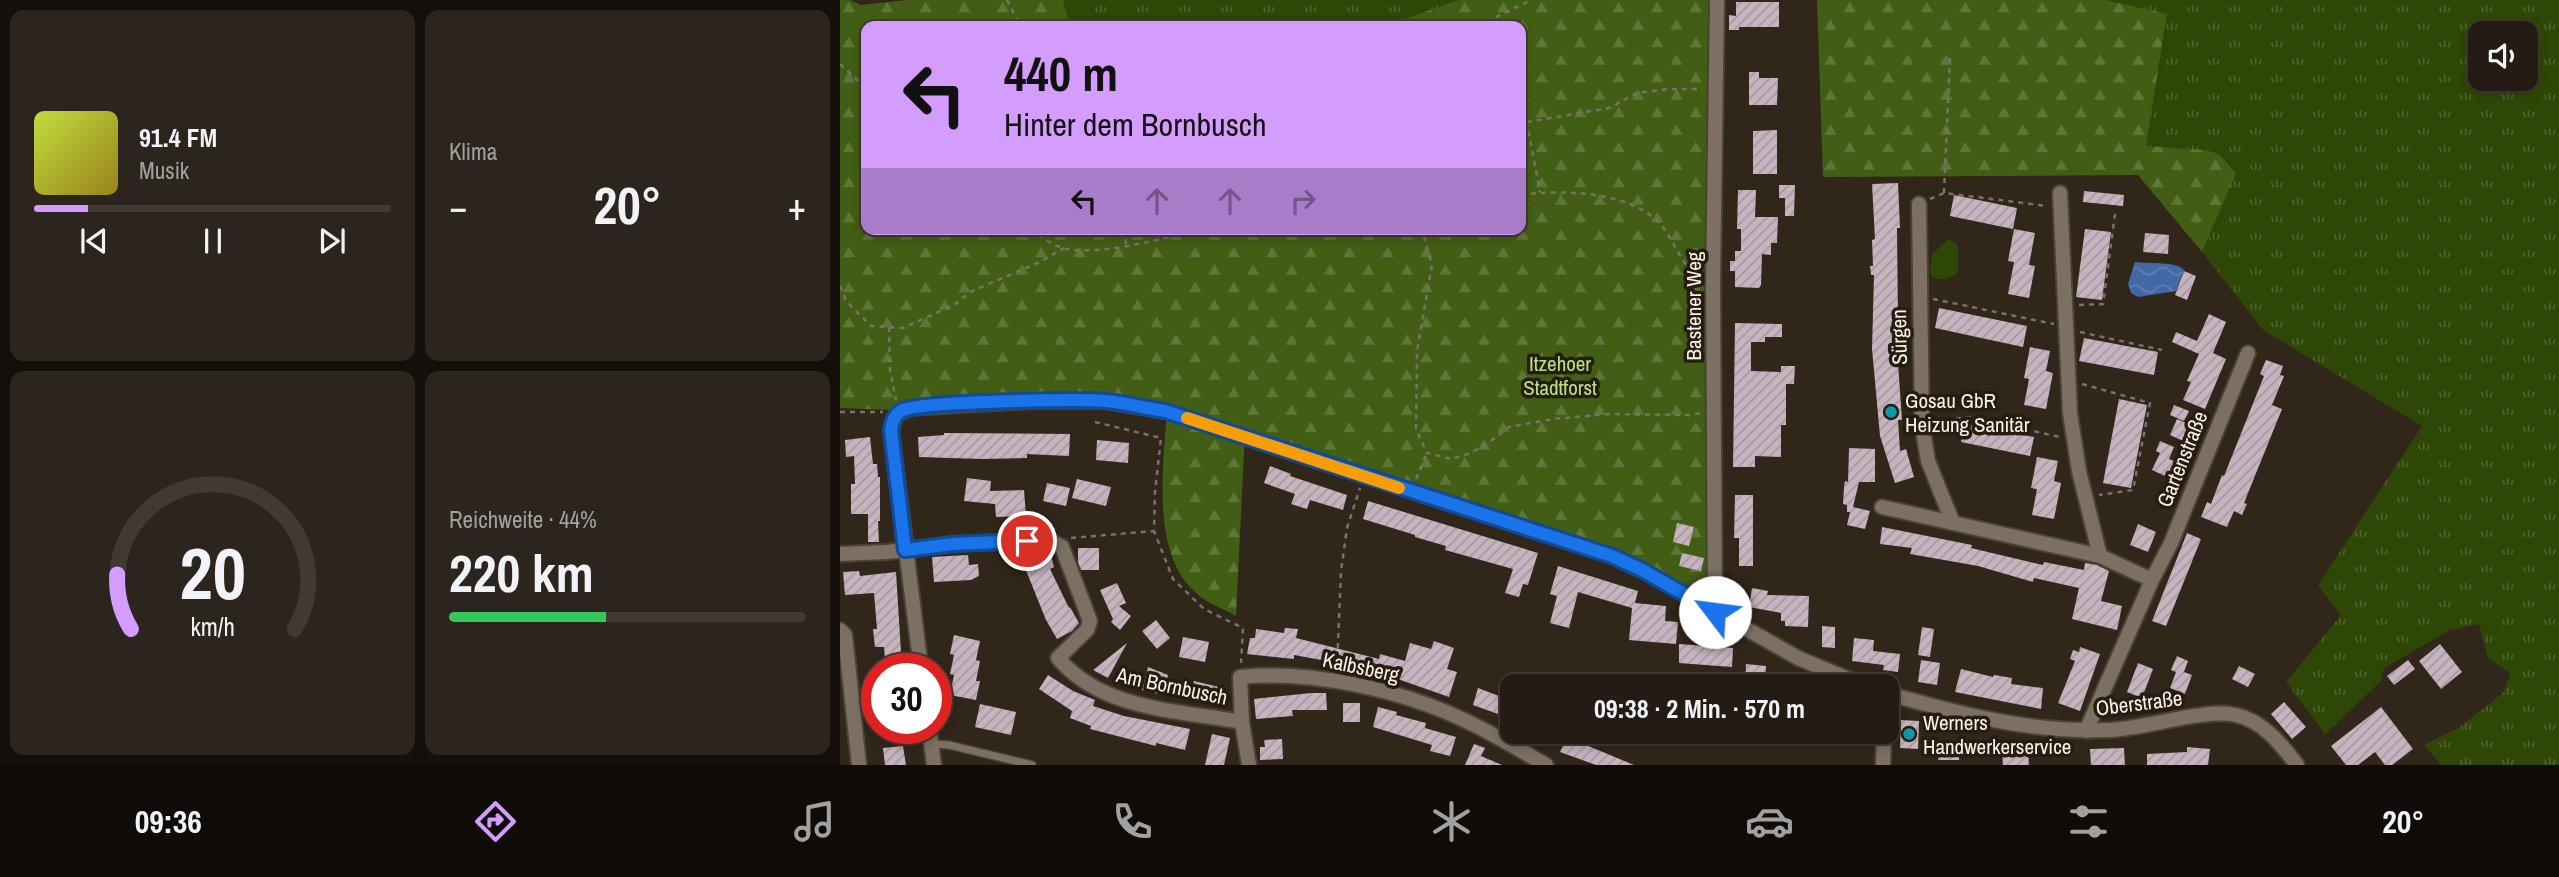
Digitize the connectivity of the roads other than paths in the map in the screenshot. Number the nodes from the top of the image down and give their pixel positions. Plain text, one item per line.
1 (1717, 0) edge
2 (2061, 200) road end
3 (1919, 204) road end
4 (2248, 353) dead end
5 (1882, 507) dead end
6 (1953, 523) junction
7 (905, 550) junction
8 (840, 554) edge
9 (2100, 556) junction
10 (2152, 580) junction
11 (1715, 612) junction
12 (840, 630) edge
13 (919, 653) edge
14 (1836, 674) edge
15 (1899, 697) edge
16 (1242, 722) junction
17 (2086, 731) junction
18 (931, 744) joint
19 (1884, 744) edge
20 (859, 765) edge
21 (934, 765) edge
22 (1032, 765) edge
23 (1249, 765) edge
24 (1546, 765) edge
25 (1883, 765) edge
26 (2297, 765) edge

1 - 11 street, Bastener Weg
2 - 9 street
3 - 6 street, Sürgen
4 - 10 street, Gartenstraße
5 - 6 street
6 - 9 street
7 - 8 street
7 - 11 street
7 - 13 street
7 - 16 street, Am Bornbusch
9 - 10 street
10 - 17 street
11 - 14 street
12 - 20 street
15 - 17 street, Oberstraße
16 - 23 street
16 - 24 street, Kalbsberg
17 - 26 street, Oberstraße
18 - 21 street
18 - 22 lane
19 - 25 street

